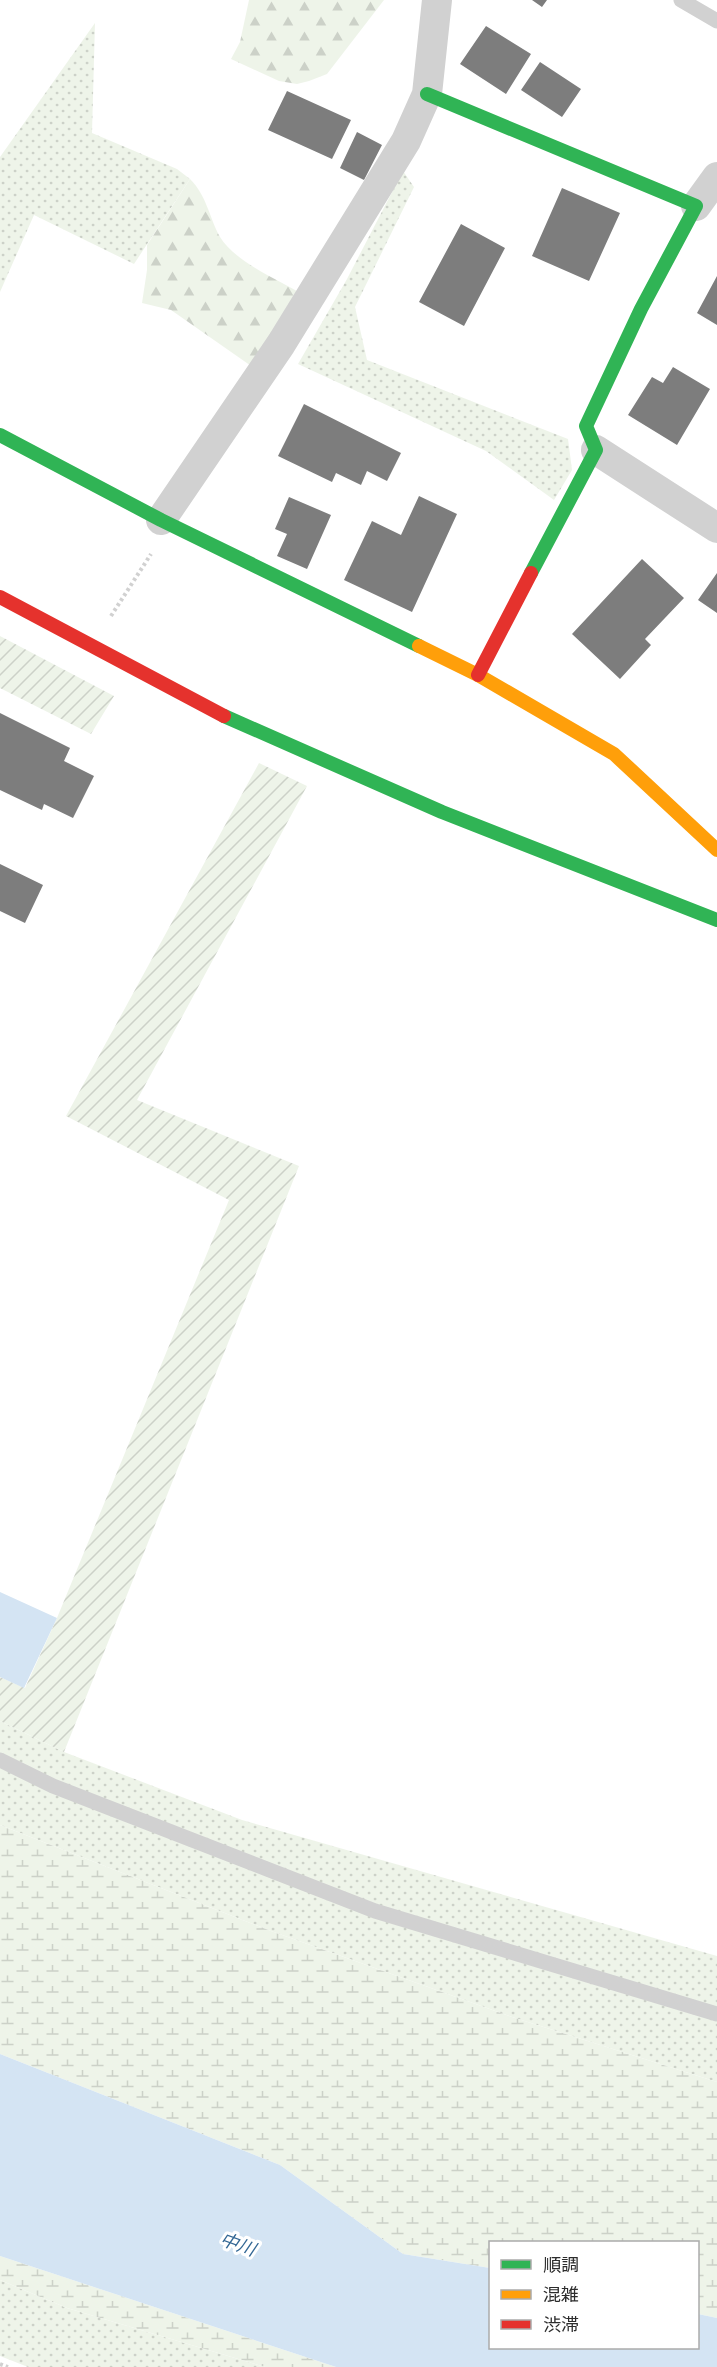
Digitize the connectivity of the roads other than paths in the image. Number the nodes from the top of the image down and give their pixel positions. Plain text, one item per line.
1 (437, 0) edge
2 (681, 0) edge
3 (717, 21) edge
4 (427, 94) junction
5 (717, 177) edge
6 (696, 206) junction
7 (0, 435) edge
8 (596, 450) junction
9 (161, 520) junction
10 (717, 528) edge
11 (0, 597) edge
12 (478, 675) junction
13 (717, 850) edge
14 (717, 920) edge
15 (0, 1760) edge
16 (717, 2014) edge

1 - 4 street
2 - 3 lane
4 - 6 street
4 - 9 street
5 - 6 street
6 - 8 street
7 - 9 street
8 - 10 street
8 - 12 street
9 - 12 street
11 - 14 street
12 - 13 street
15 - 16 lane

